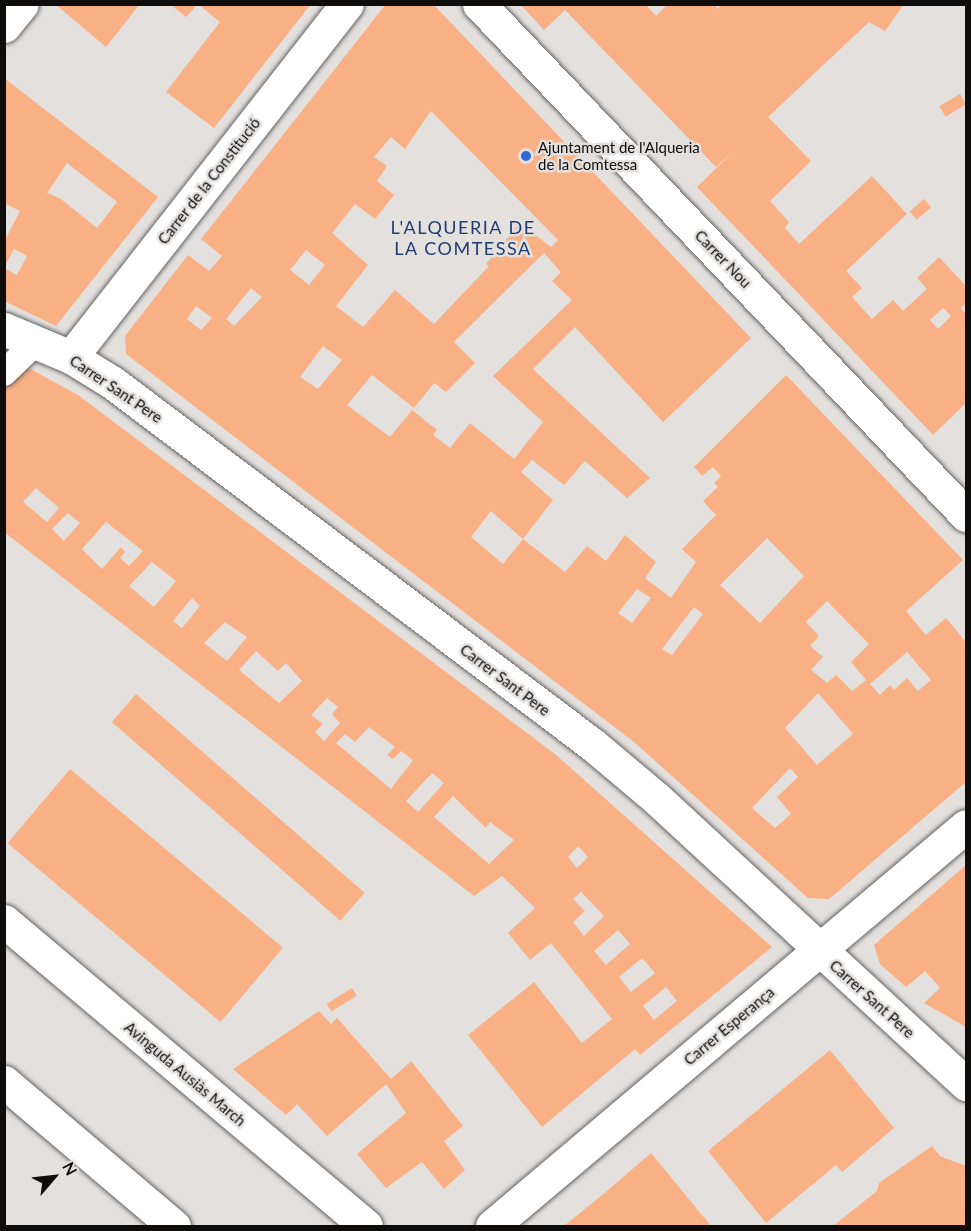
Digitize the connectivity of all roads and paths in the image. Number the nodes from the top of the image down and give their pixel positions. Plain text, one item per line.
1 (22, 4) edge
2 (347, 4) edge
3 (479, 4) edge
4 (4, 26) edge
5 (4, 329) edge
6 (36, 342) junction
7 (71, 357) junction
8 (4, 373) edge
9 (966, 515) edge
10 (966, 826) edge
11 (4, 921) edge
12 (818, 950) junction
13 (4, 1082) edge
14 (966, 1084) edge
15 (174, 1227) edge
16 (366, 1227) edge
17 (492, 1227) edge

1 - 4 street
2 - 7 street, Carrer de la Constitució
3 - 9 street, Carrer Nou
5 - 6 street, Carrer Sant Pere
6 - 7 street, Carrer Sant Pere
6 - 8 lane
7 - 12 street, Carrer Sant Pere
10 - 12 street, Carrer Esperança
11 - 16 street, Avinguda Ausiàs March
12 - 14 street, Carrer Sant Pere
12 - 17 street, Carrer Esperança
13 - 15 street

